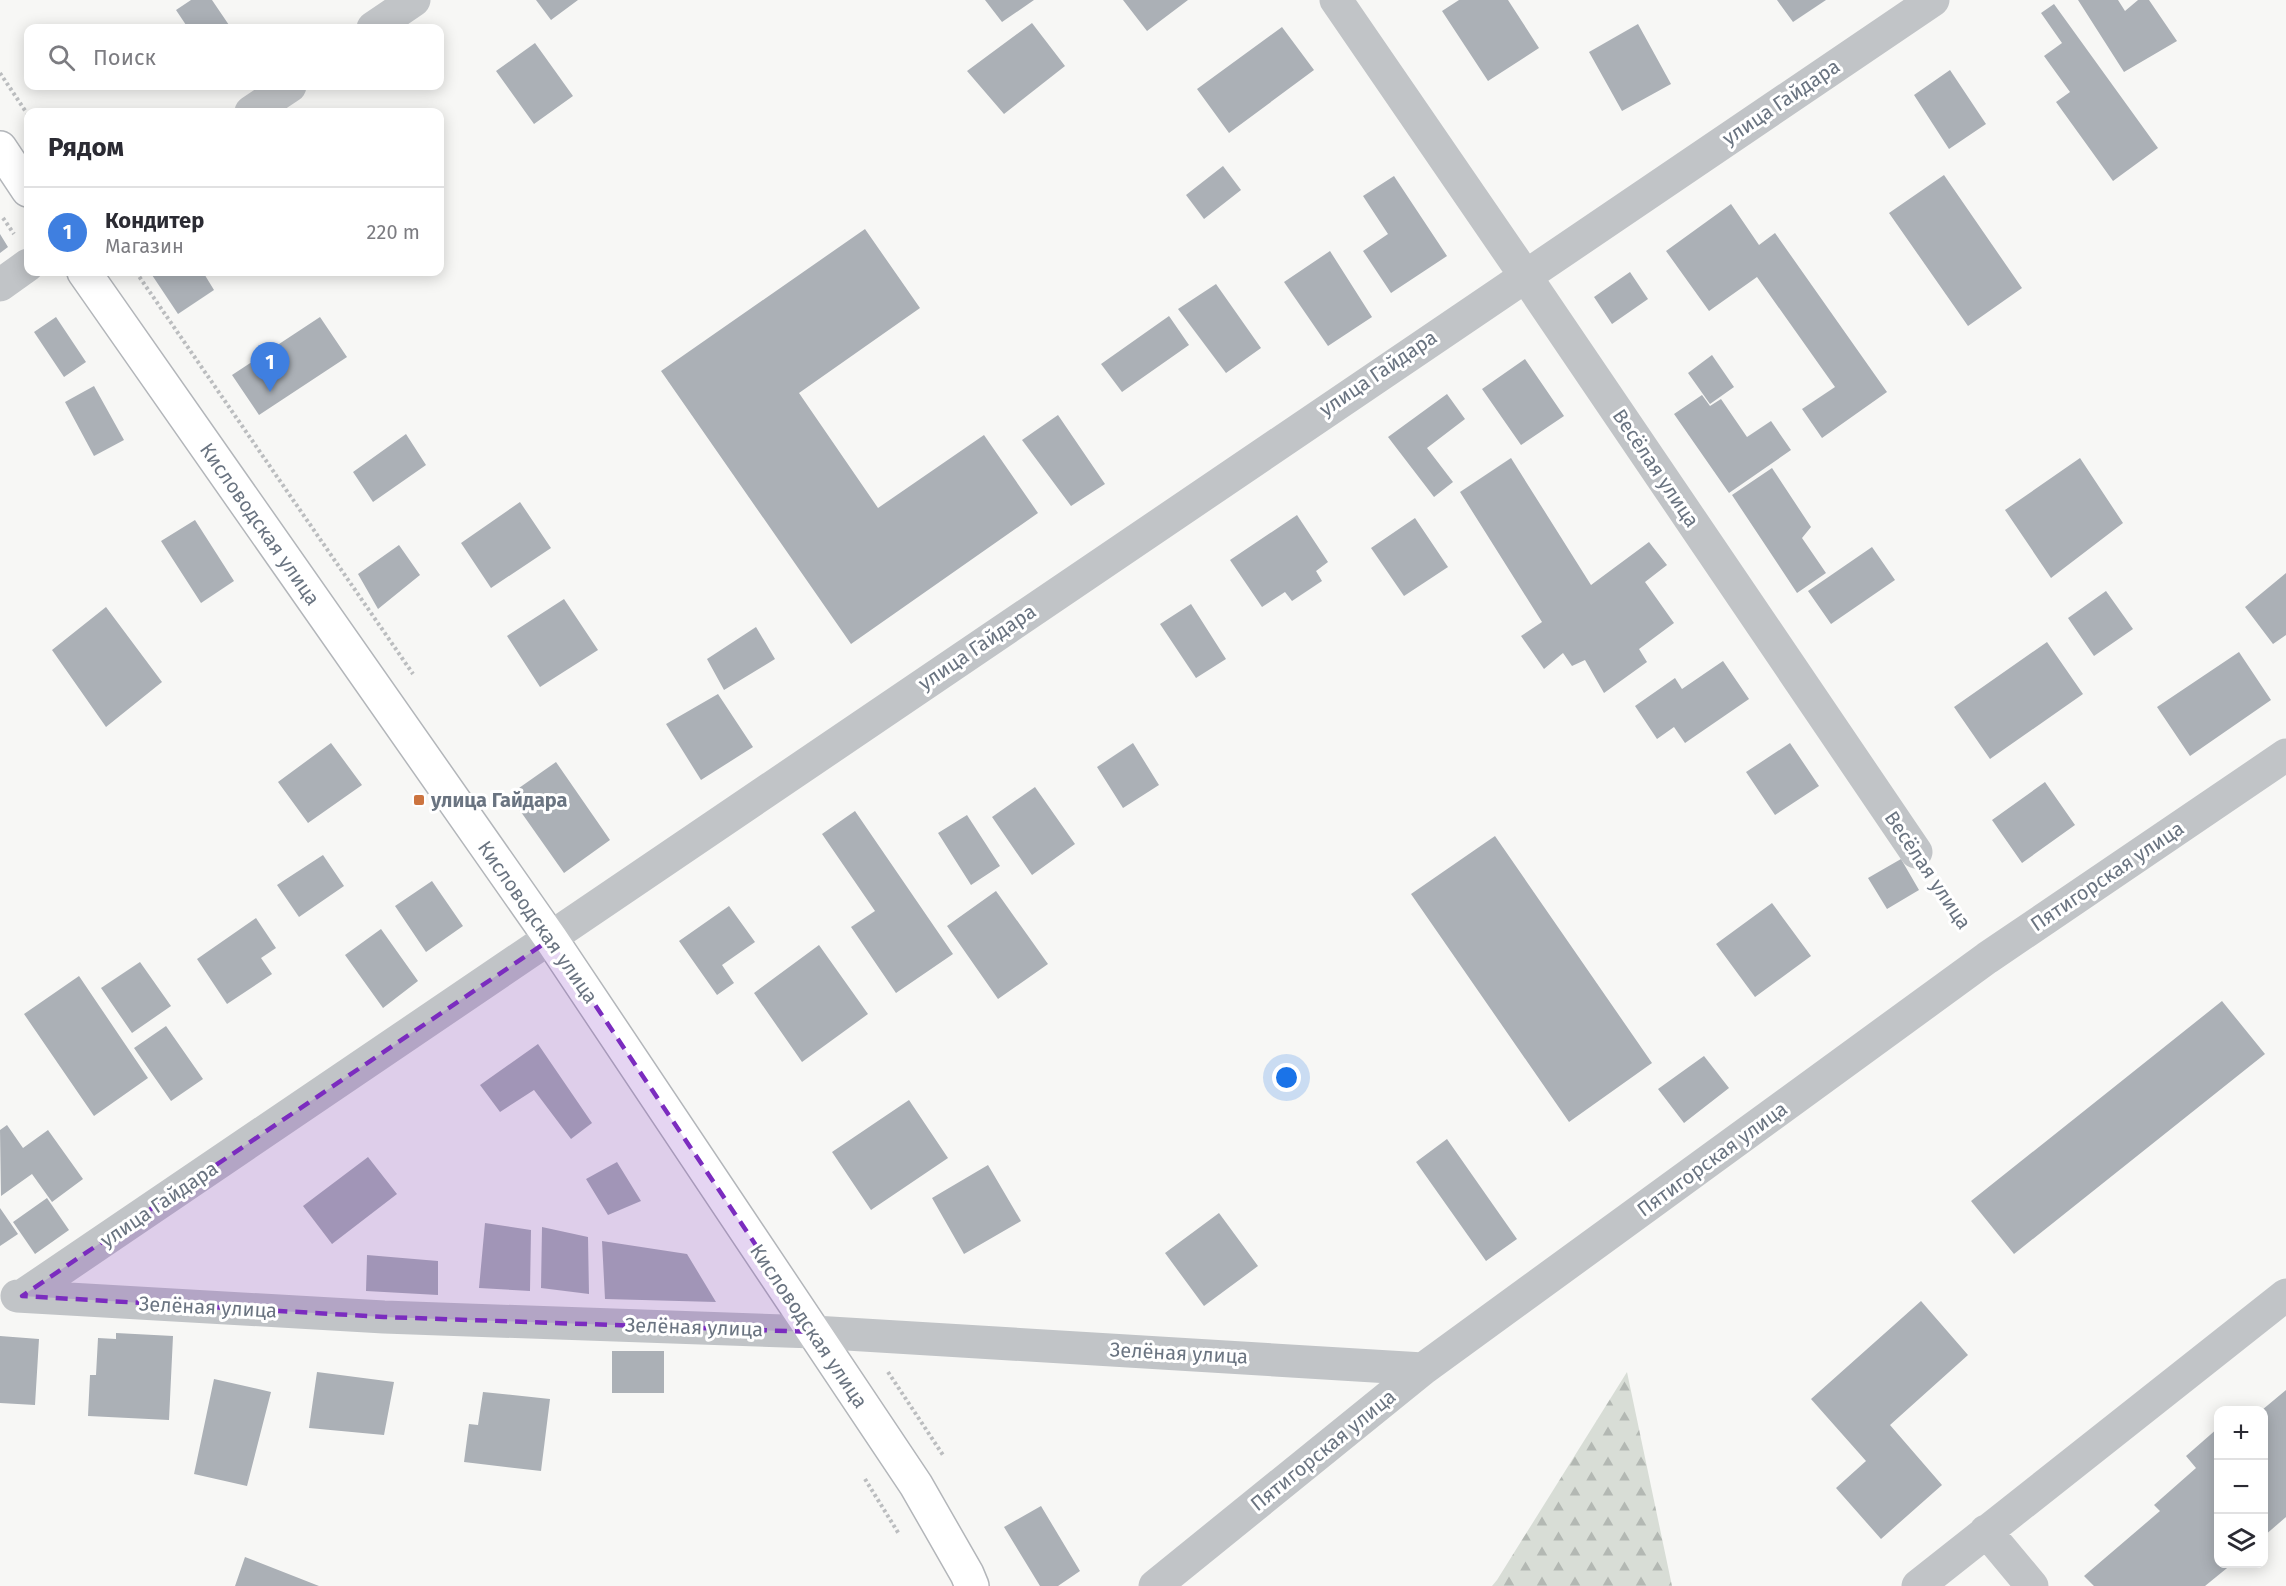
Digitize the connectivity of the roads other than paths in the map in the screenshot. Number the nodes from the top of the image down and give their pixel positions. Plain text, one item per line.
1 (414, 0) edge
2 (1336, 0) edge
3 (1933, 0) edge
4 (379, 24) edge
5 (284, 90) edge
6 (257, 108) edge
7 (0, 148) edge
8 (24, 184) edge
9 (23, 252) edge
10 (1524, 274) junction
11 (87, 276) edge
12 (0, 285) edge
13 (2286, 755) edge
14 (1916, 852) road end
15 (551, 939) junction
16 (2286, 1295) edge
17 (11, 1297) edge
18 (814, 1332) junction
19 (1424, 1369) junction
20 (1986, 1531) junction
21 (972, 1586) edge
22 (1155, 1586) edge
23 (1918, 1586) edge
24 (2032, 1586) edge

1 - 4 street
2 - 10 street, Весёлая улица
3 - 10 street, улица Гайдара
5 - 6 street
7 - 8 main road
9 - 12 street
10 - 14 street, Весёлая улица
10 - 15 street, улица Гайдара
11 - 15 main road, Кисловодская улица
13 - 19 street, Пятигорская улица
15 - 17 street, улица Гайдара
15 - 18 main road, Кисловодская улица
16 - 20 street
17 - 18 street, Зелёная улица
18 - 19 street, Зелёная улица
18 - 21 main road, Кисловодская улица
19 - 22 street, Пятигорская улица
20 - 23 street
20 - 24 street

